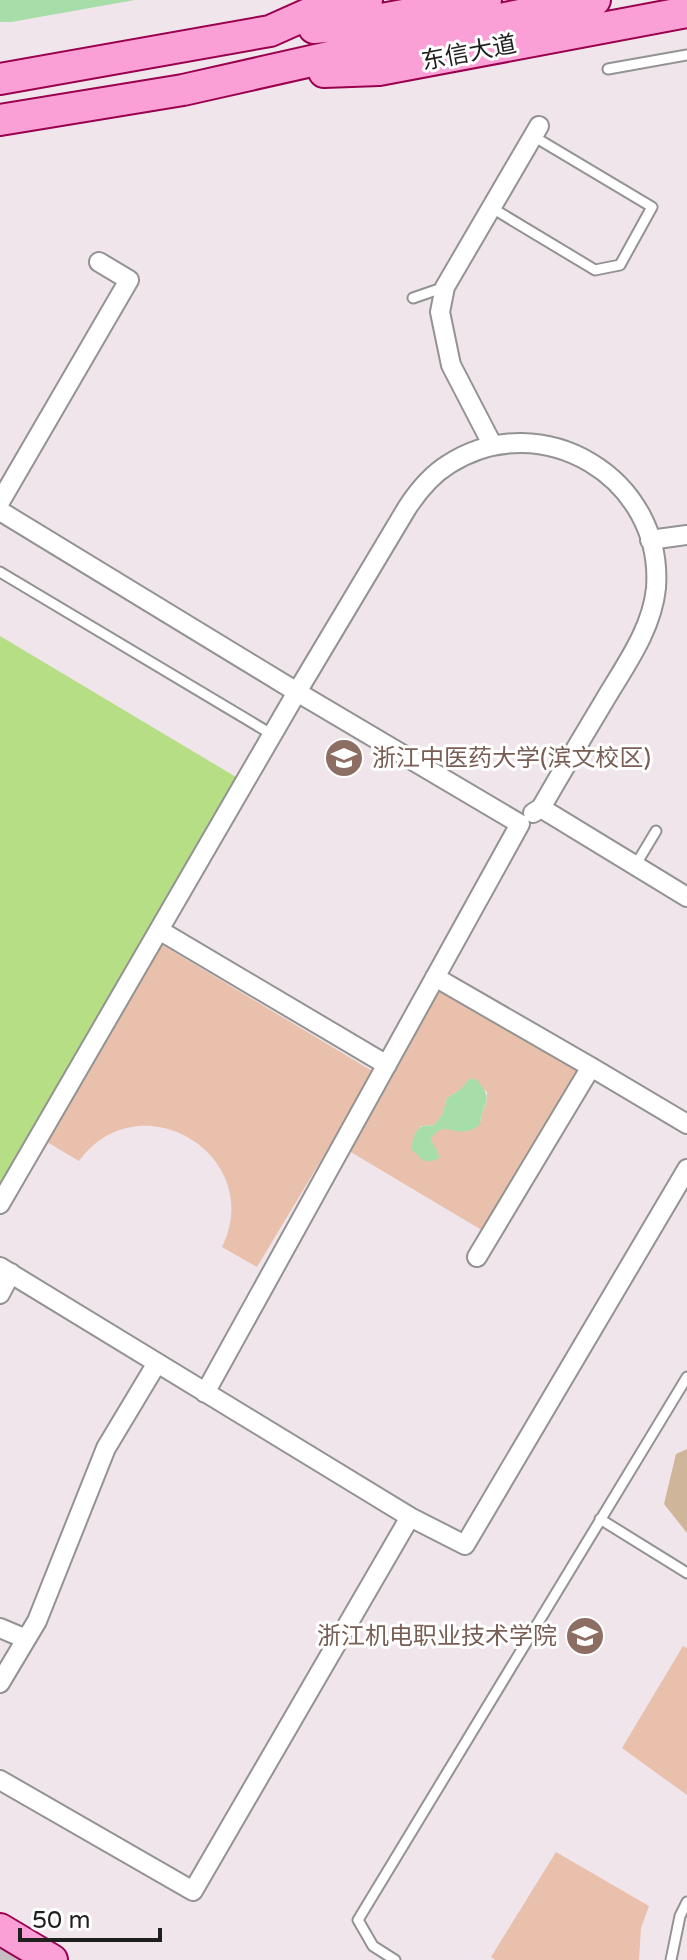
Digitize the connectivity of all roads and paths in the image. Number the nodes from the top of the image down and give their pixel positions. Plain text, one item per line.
1 (367, 0) edge
2 (486, 0) edge
3 (595, 0) edge
4 (687, 12) edge
5 (270, 31) junction
6 (687, 55) edge
7 (608, 69) dead end
8 (250, 75) junction
9 (0, 79) edge
10 (0, 120) edge
11 (536, 131) joint
12 (492, 208) junction
13 (99, 262) dead end
14 (445, 287) junction
15 (413, 298) dead end
16 (493, 446) junction
17 (0, 502) edge
18 (0, 511) edge
19 (687, 535) edge
20 (650, 540) junction
21 (0, 572) edge
22 (297, 692) junction
23 (273, 735) junction
24 (541, 808) junction
25 (520, 824) junction
26 (656, 831) dead end
27 (635, 866) junction
28 (687, 897) edge
29 (159, 930) junction
30 (435, 977) junction
31 (387, 1065) junction
32 (591, 1067) junction
33 (687, 1124) edge
34 (687, 1169) edge
35 (0, 1204) edge
36 (477, 1257) dead end
37 (6, 1270) edge
38 (0, 1294) edge
39 (157, 1363) junction
40 (687, 1377) edge
41 (205, 1393) junction
42 (410, 1517) junction
43 (600, 1519) junction
44 (687, 1573) edge
45 (0, 1628) edge
46 (26, 1639) junction
47 (0, 1683) edge
48 (0, 1780) edge
49 (687, 1902) edge
50 (0, 1929) edge
51 (52, 1960) edge
52 (395, 1960) edge
53 (671, 1960) edge

1 - 5 main road, 东信大道
2 - 5 main road, 东信大道
3 - 8 main road, 东信大道
4 - 8 main road, 东信大道
5 - 9 main road, 东信大道
6 - 7 lane
8 - 10 main road, 东信大道
11 - 12 street
11 - 12 lane
12 - 14 street
13 - 17 street
14 - 15 lane
14 - 16 street
16 - 20 street
16 - 22 street
18 - 22 street
19 - 20 street
20 - 24 street
21 - 23 lane
22 - 23 street
22 - 25 street
23 - 29 street
24 - 25 street
24 - 27 street
25 - 30 street
26 - 27 lane
27 - 28 street
29 - 31 street
29 - 35 street
30 - 31 street
30 - 32 street
31 - 41 street
32 - 33 street
32 - 36 street
34 - 42 street
37 - 38 street
37 - 39 street
39 - 41 street
39 - 46 street
40 - 43 lane
41 - 42 street
42 - 48 street
43 - 44 lane
43 - 52 lane
45 - 46 street
46 - 47 street
49 - 53 lane
50 - 51 main road

